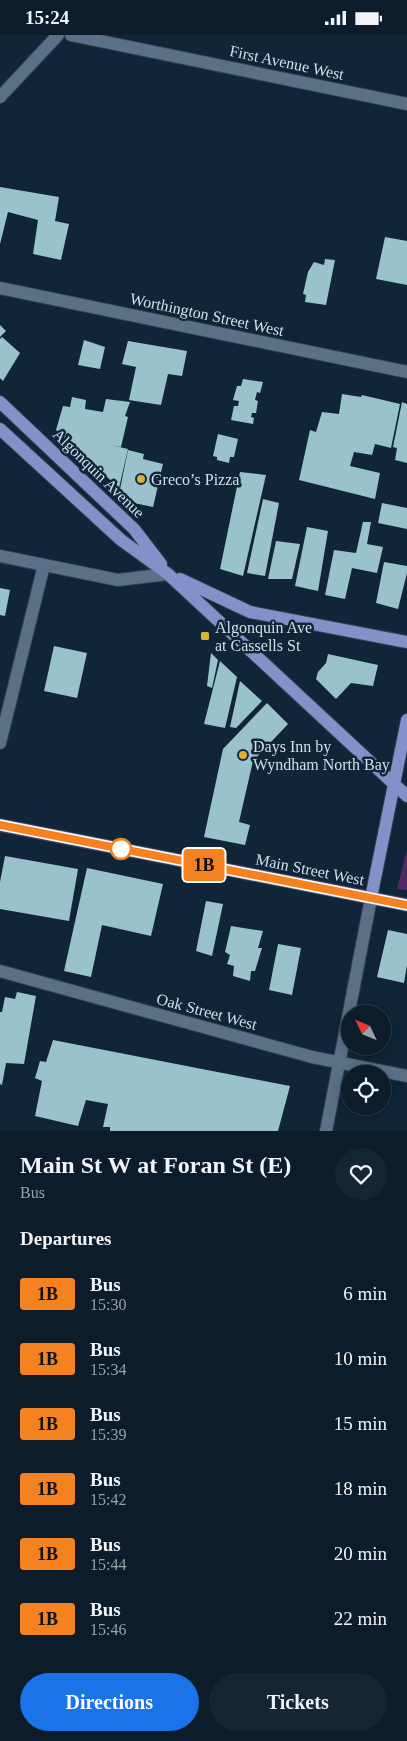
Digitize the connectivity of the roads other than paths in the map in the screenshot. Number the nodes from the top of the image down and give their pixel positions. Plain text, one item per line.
1 (58, 35) edge
2 (71, 35) edge
3 (0, 97) edge
4 (407, 104) edge
5 (0, 288) edge
6 (407, 372) edge
7 (0, 402) edge
8 (0, 429) edge
9 (0, 556) edge
10 (44, 565) junction
11 (168, 574) junction
12 (407, 642) edge
13 (407, 719) edge
14 (0, 743) edge
15 (393, 783) junction
16 (407, 796) edge
17 (0, 825) edge
18 (370, 898) junction
19 (407, 905) edge
20 (0, 971) edge
21 (339, 1062) junction
22 (407, 1076) edge
23 (326, 1131) edge

1 - 3 street
2 - 4 street, First Avenue West
5 - 6 street, Worthington Street West
7 - 11 main road, Algonquin Avenue
8 - 11 main road, Algonquin Avenue
9 - 10 street
10 - 11 street
10 - 14 street
11 - 12 main road
11 - 15 main road, Algonquin Avenue
13 - 15 main road
15 - 16 main road, Algonquin Avenue
15 - 18 main road
17 - 18 main road, Main Street West
18 - 19 main road, Main Street West
18 - 21 street
20 - 21 street, Oak Street West
21 - 22 street, Oak Street West
21 - 23 street

